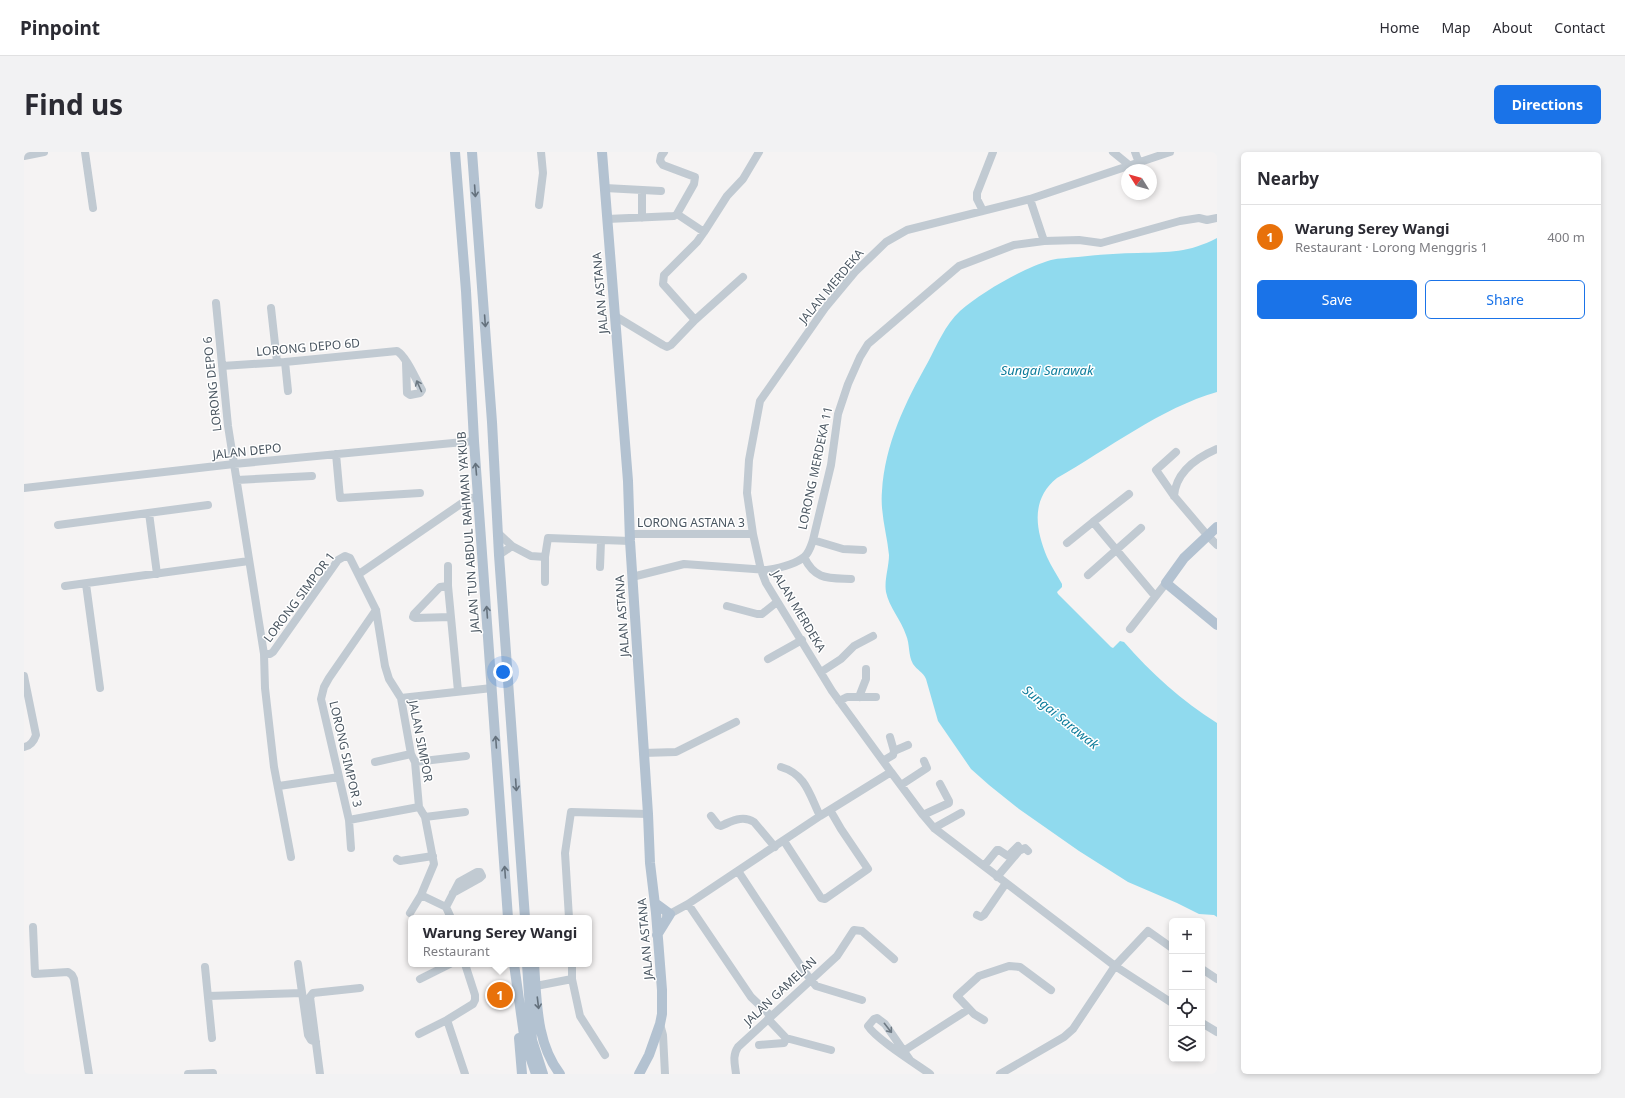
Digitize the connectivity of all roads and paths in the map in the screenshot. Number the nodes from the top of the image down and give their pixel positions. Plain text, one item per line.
1 (44, 152) edge
2 (85, 152) edge
3 (455, 152) edge
4 (472, 152) edge
5 (541, 152) edge
6 (602, 152) edge
7 (664, 152) edge
8 (759, 152) edge
9 (993, 152) edge
10 (1113, 152) edge
11 (1135, 152) edge
12 (1170, 152) edge
13 (24, 156) edge
14 (1139, 163) junction
15 (1128, 164) edge
16 (1134, 164) edge
17 (1121, 168) edge
18 (605, 188) junction
19 (642, 191) junction
20 (661, 191) dead end
21 (1030, 199) junction
22 (539, 205) dead end
23 (93, 208) dead end
24 (983, 212) junction
25 (676, 214) junction
26 (642, 218) junction
27 (1217, 218) edge
28 (607, 219) junction
29 (704, 232) junction
30 (1044, 241) junction
31 (743, 277) dead end
32 (216, 303) dead end
33 (271, 308) dead end
34 (615, 316) junction
35 (695, 320) junction
36 (281, 362) junction
37 (406, 363) dead end
38 (222, 366) junction
39 (288, 391) dead end
40 (474, 441) junction
41 (1217, 449) edge
42 (1176, 452) dead end
43 (336, 454) junction
44 (234, 464) junction
45 (312, 476) dead end
46 (237, 480) junction
47 (24, 488) edge
48 (420, 493) dead end
49 (1129, 494) dead end
50 (478, 496) junction
51 (1174, 496) junction
52 (208, 505) dead end
53 (149, 513) junction
54 (1093, 522) junction
55 (58, 525) dead end
56 (1217, 527) edge
57 (1141, 528) dead end
58 (498, 533) junction
59 (753, 534) junction
60 (1207, 535) junction
61 (630, 537) junction
62 (813, 540) junction
63 (601, 541) junction
64 (1067, 543) dead end
65 (1217, 545) edge
66 (512, 546) junction
67 (863, 550) dead end
68 (1115, 550) junction
69 (499, 555) junction
70 (545, 557) junction
71 (804, 557) junction
72 (350, 558) joint
73 (249, 561) junction
74 (448, 566) dead end
75 (600, 567) dead end
76 (761, 570) junction
77 (158, 574) junction
78 (359, 574) junction
79 (1088, 575) dead end
80 (632, 577) junction
81 (851, 579) dead end
82 (545, 582) dead end
83 (1166, 582) junction
84 (86, 584) junction
85 (65, 586) dead end
86 (448, 586) junction
87 (1155, 596) junction
88 (777, 602) junction
89 (727, 606) dead end
90 (376, 610) junction
91 (450, 617) junction
92 (1217, 625) edge
93 (1130, 629) dead end
94 (873, 636) dead end
95 (802, 640) junction
96 (264, 654) junction
97 (768, 659) dead end
98 (866, 669) dead end
99 (821, 672) junction
100 (24, 676) edge
101 (100, 688) dead end
102 (492, 688) junction
103 (458, 691) junction
104 (859, 697) junction
105 (876, 697) dead end
106 (401, 698) junction
107 (839, 701) junction
108 (736, 722) dead end
109 (890, 737) dead end
110 (908, 745) dead end
111 (26, 747) edge
112 (894, 751) junction
113 (643, 753) junction
114 (411, 754) junction
115 (466, 756) dead end
116 (924, 760) dead end
117 (883, 761) junction
118 (376, 762) dead end
119 (415, 762) junction
120 (781, 767) dead end
121 (891, 772) junction
122 (338, 777) junction
123 (940, 784) dead end
124 (901, 785) junction
125 (279, 786) junction
126 (419, 807) junction
127 (830, 810) junction
128 (465, 812) dead end
129 (961, 813) dead end
130 (648, 814) junction
131 (711, 816) dead end
132 (820, 816) junction
133 (923, 816) junction
134 (425, 817) junction
135 (349, 820) junction
136 (934, 828) junction
137 (784, 840) junction
138 (1018, 846) dead end
139 (775, 847) junction
140 (351, 848) dead end
141 (1028, 851) dead end
142 (433, 856) junction
143 (291, 857) dead end
144 (396, 859) dead end
145 (984, 866) junction
146 (738, 870) junction
147 (997, 876) junction
148 (1006, 883) junction
149 (453, 893) dead end
150 (420, 895) junction
151 (655, 903) junction
152 (688, 904) junction
153 (525, 906) junction
154 (446, 907) junction
155 (410, 913) dead end
156 (670, 914) junction
157 (450, 915) edge
158 (507, 915) edge
159 (525, 915) edge
160 (529, 915) edge
161 (569, 915) edge
162 (977, 915) dead end
163 (656, 921) junction
164 (33, 927) dead end
165 (658, 935) junction
166 (1169, 946) edge
167 (894, 959) dead end
168 (298, 964) dead end
169 (1115, 966) junction
170 (205, 967) dead end
171 (444, 967) edge
172 (466, 967) edge
173 (510, 967) edge
174 (514, 967) edge
175 (527, 967) edge
176 (534, 967) edge
177 (572, 967) edge
178 (1205, 971) edge
179 (420, 979) dead end
180 (572, 979) junction
181 (1217, 979) edge
182 (810, 980) junction
183 (536, 986) junction
184 (360, 988) dead end
185 (1051, 990) dead end
186 (302, 993) junction
187 (208, 996) junction
188 (862, 1000) dead end
189 (1169, 1001) edge
190 (969, 1009) junction
191 (770, 1018) junction
192 (447, 1020) junction
193 (984, 1020) dead end
194 (660, 1024) junction
195 (1205, 1025) edge
196 (1217, 1032) edge
197 (419, 1034) dead end
198 (212, 1038) dead end
199 (786, 1038) junction
200 (316, 1042) junction
201 (758, 1045) dead end
202 (831, 1050) dead end
203 (905, 1050) junction
204 (605, 1055) dead end
205 (910, 1060) junction
206 (213, 1073) edge
207 (522, 1073) edge
208 (89, 1074) edge
209 (188, 1074) edge
210 (320, 1074) edge
211 (465, 1074) edge
212 (536, 1074) edge
213 (543, 1074) edge
214 (560, 1074) edge
215 (639, 1074) edge
216 (665, 1074) edge
217 (736, 1074) edge
218 (930, 1074) edge
219 (1000, 1074) edge

1 - 13 street
2 - 23 street
3 - 40 main road, JALAN TUN ABDUL RAHMAN YA'KUB
4 -> 58 main road
5 - 22 street
6 - 18 main road, JALAN ASTANA
7 - 25 street
8 - 29 street
9 - 24 street
10 - 15 street
11 - 14 street
12 - 14 street, JALAN MERDEKA
14 - 16 street, JALAN MERDEKA
17 - 21 street, JALAN MERDEKA
18 - 19 street
18 - 28 main road, JALAN ASTANA
19 - 20 street
19 - 26 street
21 - 24 street, JALAN MERDEKA
21 - 30 street
24 - 59 street, JALAN MERDEKA
25 - 26 street
25 - 29 street
26 - 28 street
27 - 30 street, LORONG MERDEKA 11
28 - 34 main road, JALAN ASTANA
29 - 35 street
30 - 62 street, LORONG MERDEKA 11
31 - 35 street
32 - 38 street, LORONG DEPO 6
33 - 36 street
34 - 35 street
34 - 61 main road, JALAN ASTANA
36 - 37 street, LORONG DEPO 6D
36 - 38 street, LORONG DEPO 6D
36 - 39 street
38 - 44 street, LORONG DEPO 6
40 - 43 street, JALAN DEPO
50 -> 40 main road, JALAN TUN ABDUL RAHMAN YA'KUB
41 - 51 street
42 - 51 street
43 - 44 street, JALAN DEPO
43 - 48 street
44 - 46 street, LORONG DEPO 6
44 - 47 street, JALAN DEPO
45 - 46 street
46 - 73 street, LORONG SIMPOR 1
49 - 54 street
50 - 78 street
102 -> 50 main road, JALAN TUN ABDUL RAHMAN YA'KUB
51 - 60 street
52 - 53 street
53 - 55 street
53 - 77 street
54 - 64 street
54 - 68 street
56 - 60 main road
57 - 68 street
58 - 66 street
58 - 69 main road
59 - 61 street, LORONG ASTANA 3
59 - 76 street, JALAN MERDEKA
60 - 65 street
60 - 83 main road
61 - 63 street, LORONG ASTANA 3
61 - 80 main road, JALAN ASTANA
62 - 67 street
62 - 71 street, LORONG MERDEKA 11
63 - 70 street, LORONG ASTANA 3
63 - 75 street
66 - 69 street
66 - 70 street
68 - 79 street
68 - 87 street
69 -> 153 main road
70 - 82 street
71 - 76 street
71 - 81 street
72 - 78 street, JALAN SIMPOR
72 - 96 street, LORONG SIMPOR 1
73 - 77 street
73 - 96 street, LORONG SIMPOR 1
74 - 86 street
76 - 80 street
76 - 88 street, JALAN MERDEKA
77 - 84 street
78 - 90 street, JALAN SIMPOR
80 - 113 main road, JALAN ASTANA
83 - 87 street
83 - 92 main road
84 - 85 street
84 - 101 street
86 - 91 street
86 - 91 street
87 - 93 street
88 - 89 street
88 - 95 street, JALAN MERDEKA
90 - 106 street, JALAN SIMPOR
90 - 122 street, LORONG SIMPOR 3
91 - 103 street
94 - 99 street
95 - 97 street
95 - 99 street, JALAN MERDEKA
96 - 125 street
98 - 104 street
99 - 107 street, JALAN MERDEKA
100 - 111 street
102 - 103 street
158 -> 102 main road, JALAN TUN ABDUL RAHMAN YA'KUB
103 - 106 street
104 - 105 street
104 - 107 street
106 - 114 street, JALAN SIMPOR
107 - 117 street, JALAN MERDEKA
108 - 113 street
109 - 112 street
110 - 112 street
112 - 117 street
113 - 130 main road, JALAN ASTANA
114 - 118 street
114 - 119 street, JALAN SIMPOR
115 - 119 street
116 - 124 street
117 - 121 street, JALAN MERDEKA
119 - 126 street, JALAN SIMPOR
120 - 132 street
121 - 124 street, JALAN MERDEKA
121 - 127 street
122 - 125 street
122 - 135 street, LORONG SIMPOR 3
123 - 133 street
124 - 133 street, JALAN MERDEKA
125 - 143 street
126 - 134 street, JALAN SIMPOR
126 - 135 street
127 - 132 street
127 - 137 street
128 - 134 street
129 - 136 street
130 - 151 main road, JALAN ASTANA
130 - 161 street
131 - 139 street
132 - 137 street
133 - 136 street, JALAN MERDEKA
134 - 142 street, JALAN SIMPOR
135 - 140 street, LORONG SIMPOR 3
136 - 145 street, JALAN MERDEKA
137 - 139 street
138 - 145 street
139 - 146 street
141 - 147 street
142 - 144 street
142 - 150 street, JALAN SIMPOR
145 - 147 street, JALAN MERDEKA
146 - 152 street
146 - 182 street
147 - 148 street, JALAN MERDEKA
148 - 162 street
148 - 169 street, JALAN MERDEKA
149 - 154 street
150 - 154 street
150 - 155 street, JALAN SIMPOR
151 - 156 main road
151 - 163 main road, JALAN ASTANA
152 - 156 street
152 - 191 street
153 - 159 main road
153 - 160 main road
154 - 157 street
156 - 163 street
156 - 165 main road
163 - 165 main road, JALAN ASTANA
164 - 208 street
165 - 194 main road, JALAN ASTANA
166 - 169 street
167 - 182 street, JALAN GAMELAN
168 - 186 street
169 - 189 street, JALAN MERDEKA
169 - 219 street
170 - 187 street
171 - 179 street
172 - 192 street
173 - 207 main road
174 - 212 main road
175 - 213 main road
176 - 183 main road
177 - 180 street
178 - 181 street
180 - 183 street
180 - 204 street
182 - 188 street
182 - 191 street, JALAN GAMELAN
183 -> 214 main road
184 - 200 street
185 - 190 street
186 - 187 street
186 - 200 street
187 - 198 street
190 - 193 street
190 - 203 street
191 - 199 street
191 - 217 street, JALAN GAMELAN
192 - 197 street
192 - 211 street
194 - 215 main road, JALAN ASTANA
194 - 216 street
195 - 196 street
199 - 201 street
199 - 202 street
200 - 210 street
203 - 205 street
205 -> 203 street
205 - 218 street
206 - 209 street

